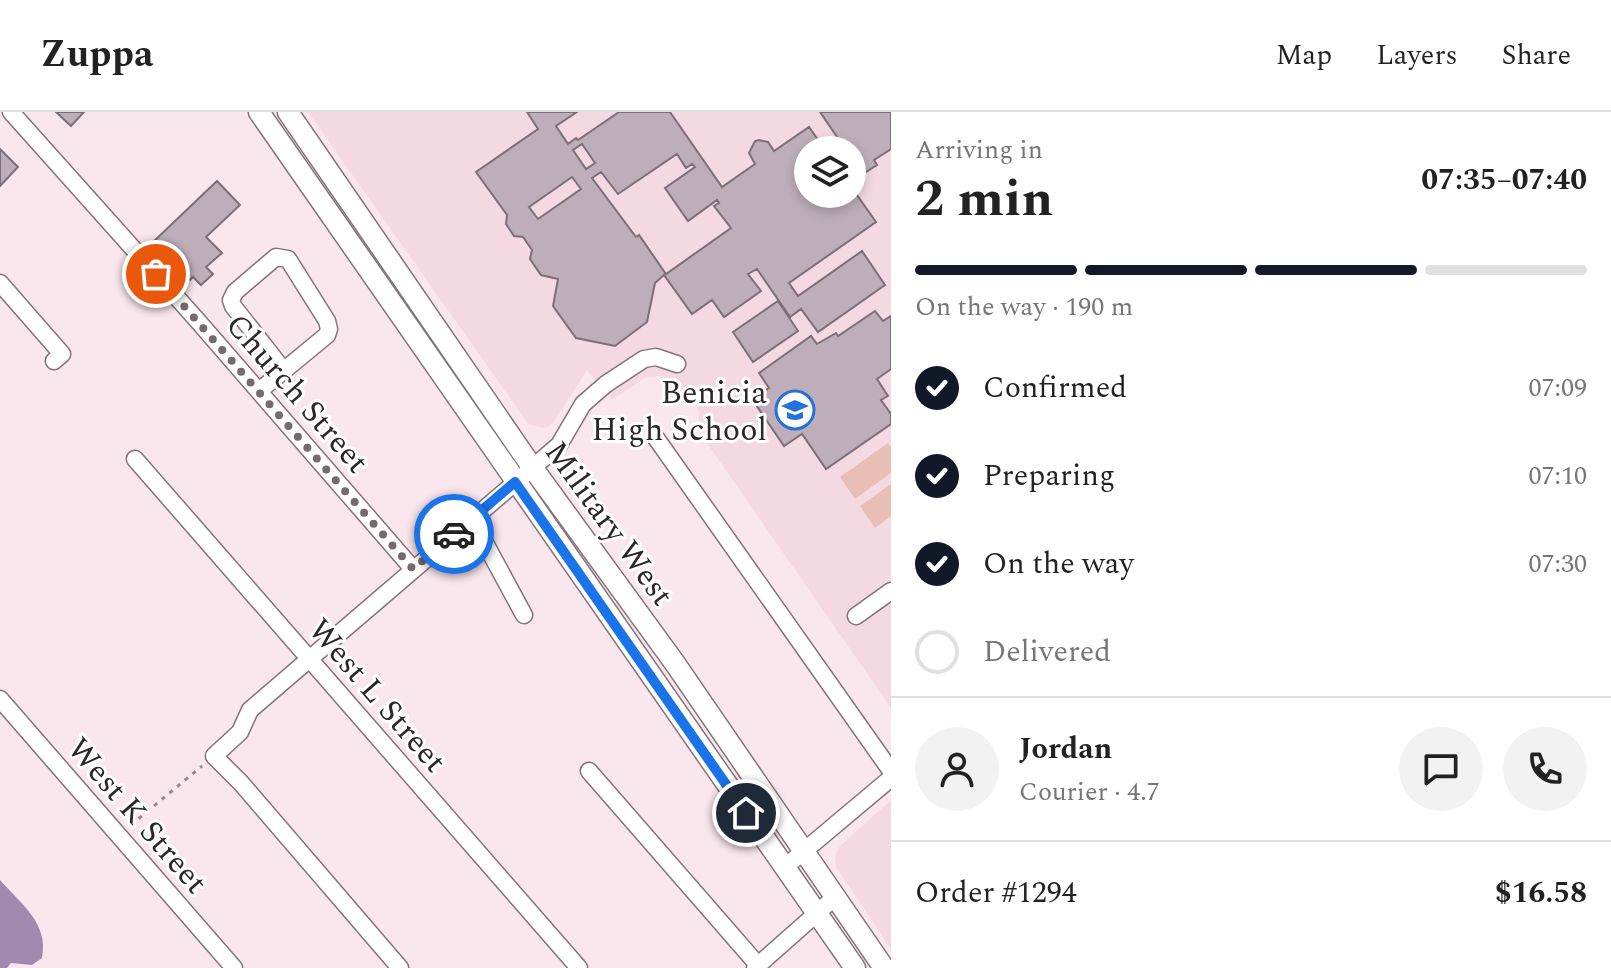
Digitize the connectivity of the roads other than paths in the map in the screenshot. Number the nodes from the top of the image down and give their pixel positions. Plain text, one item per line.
1 (11, 112) edge
2 (259, 112) edge
3 (288, 112) edge
4 (0, 283) edge
5 (54, 361) dead end
6 (677, 364) dead end
7 (284, 371) junction
8 (259, 391) junction
9 (656, 438) dead end
10 (135, 459) dead end
11 (532, 467) junction
12 (515, 482) junction
13 (472, 519) junction
14 (413, 569) junction
15 (891, 591) edge
16 (524, 615) dead end
17 (856, 616) dead end
18 (309, 658) junction
19 (0, 699) edge
20 (589, 771) dead end
21 (891, 771) edge
22 (891, 778) edge
23 (803, 854) junction
24 (785, 867) junction
25 (834, 898) junction
26 (817, 914) junction
27 (756, 967) edge
28 (234, 968) edge
29 (400, 968) edge
30 (579, 968) edge
31 (855, 968) edge
32 (884, 968) edge

1 - 8 street, Church Street
2 - 12 main road, Military West
3 - 11 main road, Military West
4 - 5 street
6 - 11 street
7 - 7 street
7 - 8 street
8 - 14 street, Church Street
9 - 21 street
10 - 18 street, West L Street
11 - 12 street
11 - 23 main road, Military West
12 - 13 street
12 - 24 main road, Military West
13 - 14 street
13 - 16 street
14 - 18 street
15 - 17 street
18 - 29 street
18 - 30 street, West L Street
19 - 28 street, West K Street
20 - 27 street
22 - 23 street
23 - 24 street
23 - 25 main road, Military West
24 - 26 main road, Military West
25 - 26 street
25 - 32 main road, Military West
26 - 27 street
26 - 31 main road, Military West

